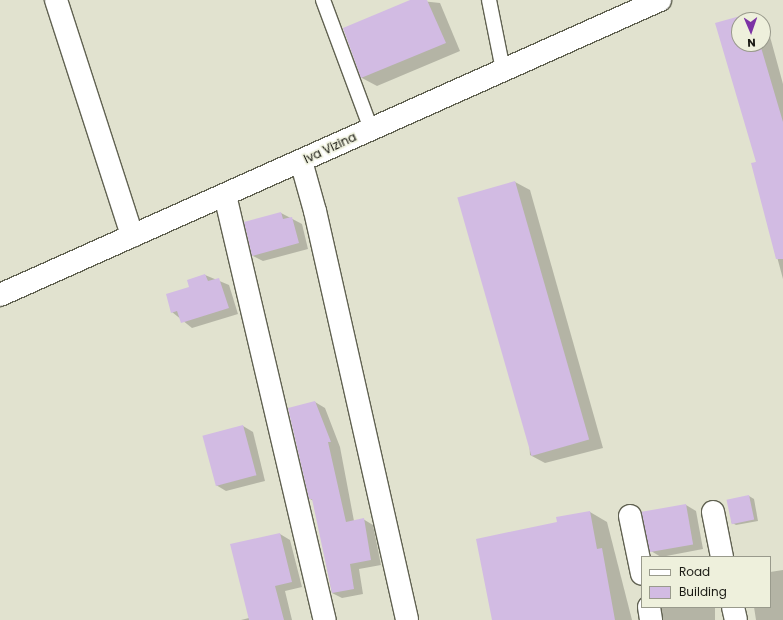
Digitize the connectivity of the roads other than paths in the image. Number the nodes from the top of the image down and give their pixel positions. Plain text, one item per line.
1 (56, 0) edge
2 (323, 0) edge
3 (489, 0) edge
4 (660, 0) edge
5 (503, 70) junction
6 (371, 130) junction
7 (301, 161) junction
8 (225, 195) junction
9 (132, 236) junction
10 (0, 295) edge
11 (713, 512) dead end
12 (630, 516) dead end
13 (722, 556) edge
14 (641, 569) edge
15 (649, 608) edge
16 (733, 608) edge
17 (325, 620) edge
18 (407, 620) edge
19 (651, 620) edge
20 (736, 620) edge

1 - 9 street
2 - 6 lane
3 - 5 lane
4 - 5 street, Iva Vizina
5 - 6 street, Iva Vizina
6 - 7 street, Iva Vizina
7 - 8 street, Iva Vizina
7 - 18 street
8 - 9 street, Iva Vizina
8 - 17 street
9 - 10 street, Iva Vizina
11 - 13 street
12 - 14 street
15 - 19 street
16 - 20 street

